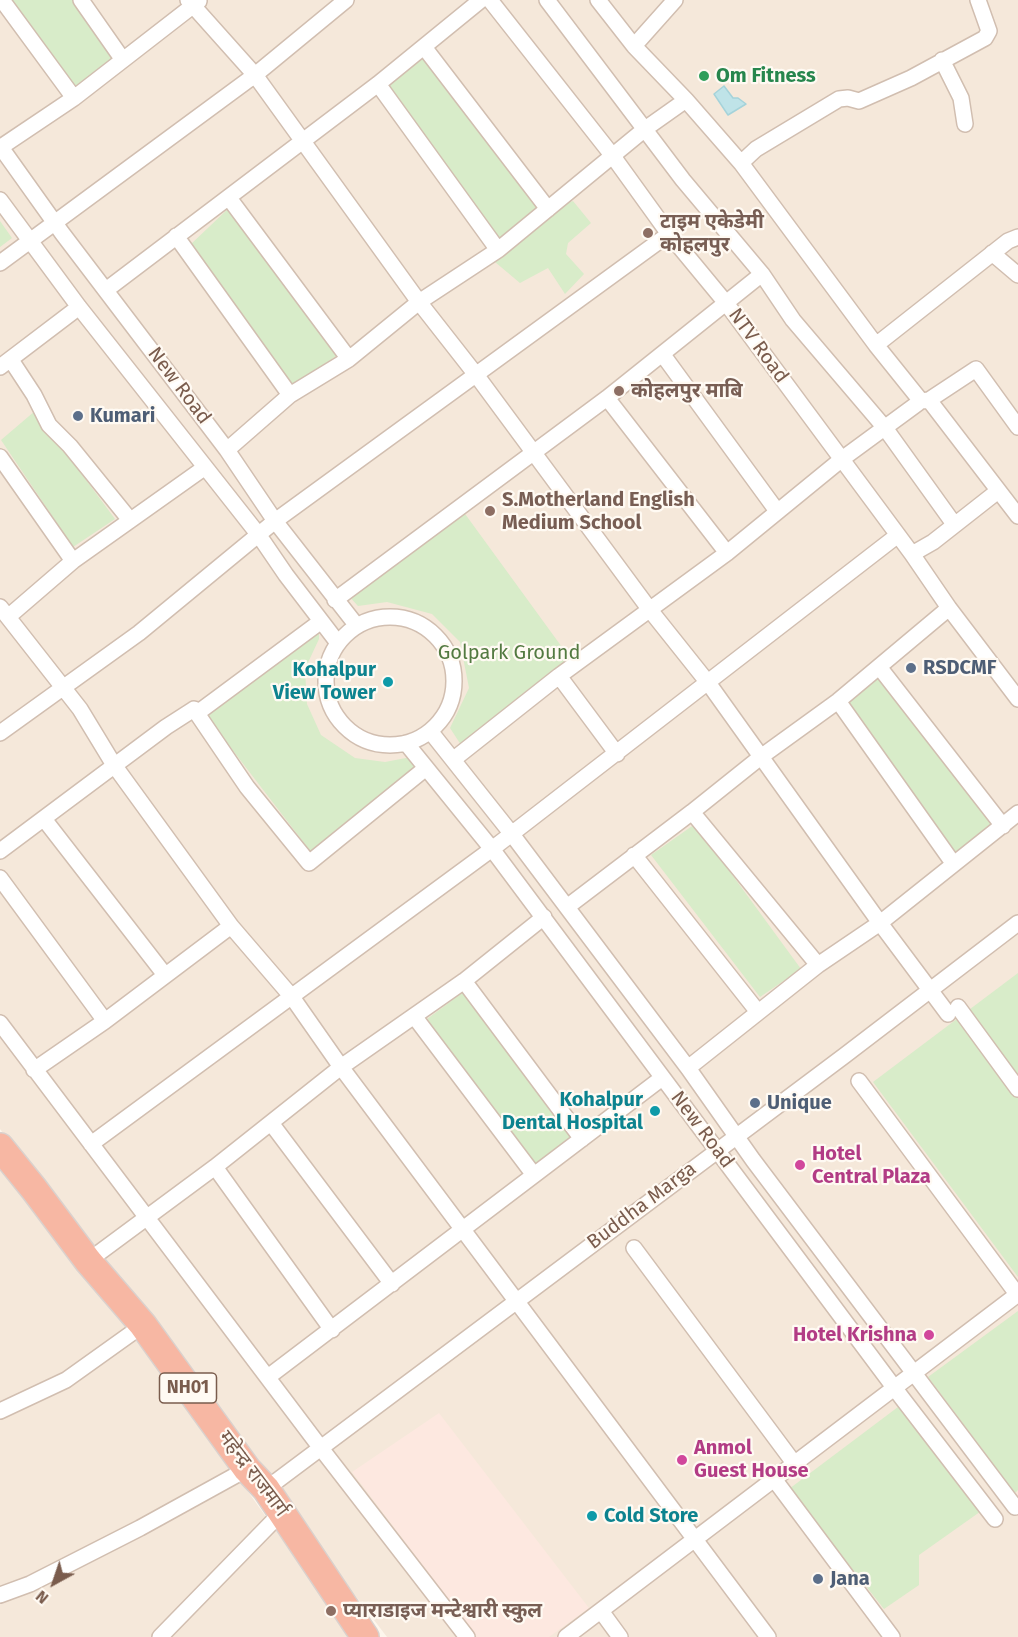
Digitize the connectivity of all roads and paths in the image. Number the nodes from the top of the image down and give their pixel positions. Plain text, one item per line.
1 (2, 0) edge
2 (81, 0) edge
3 (346, 0) edge
4 (481, 0) edge
5 (490, 0) edge
6 (547, 0) edge
7 (598, 0) edge
8 (675, 0) edge
9 (978, 0) edge
10 (194, 2) edge
11 (634, 46) junction
12 (424, 47) junction
13 (123, 60) junction
14 (942, 60) junction
15 (255, 75) junction
16 (378, 84) junction
17 (74, 98) junction
18 (686, 100) junction
19 (965, 124) dead end
20 (645, 129) junction
21 (303, 141) junction
22 (1, 146) edge
23 (612, 155) junction
24 (741, 163) junction
25 (229, 198) junction
26 (0, 200) edge
27 (548, 209) junction
28 (56, 222) junction
29 (669, 234) junction
30 (176, 236) junction
31 (1018, 237) edge
32 (31, 241) junction
33 (498, 250) junction
34 (992, 253) junction
35 (0, 263) edge
36 (762, 274) junction
37 (1018, 275) edge
38 (106, 290) junction
39 (419, 302) junction
40 (726, 303) junction
41 (79, 307) junction
42 (876, 345) junction
43 (663, 355) junction
44 (349, 358) junction
45 (6, 364) edge
46 (477, 376) junction
47 (290, 395) junction
48 (607, 398) junction
49 (925, 400) junction
50 (1018, 427) edge
51 (885, 428) junction
52 (227, 450) junction
53 (533, 453) junction
54 (0, 457) edge
55 (842, 459) junction
56 (204, 468) junction
57 (998, 491) junction
58 (777, 511) junction
59 (1018, 516) edge
60 (130, 520) junction
61 (275, 521) junction
62 (954, 524) junction
63 (258, 534) junction
64 (898, 535) junction
65 (727, 553) junction
66 (912, 554) junction
67 (73, 561) junction
68 (335, 600) junction
69 (949, 608) junction
70 (650, 610) junction
71 (4, 612) edge
72 (320, 622) junction
73 (357, 626) junction
74 (338, 643) junction
75 (880, 668) junction
76 (559, 676) junction
77 (709, 684) junction
78 (62, 688) junction
79 (1018, 699) edge
80 (838, 701) junction
81 (194, 709) junction
82 (430, 731) junction
83 (0, 733) edge
84 (406, 743) junction
85 (616, 754) junction
86 (762, 756) junction
87 (454, 759) junction
88 (114, 765) junction
89 (426, 768) junction
90 (692, 812) junction
91 (1018, 813) edge
92 (44, 819) junction
93 (1003, 826) junction
94 (511, 833) junction
95 (492, 849) junction
96 (0, 851) edge
97 (634, 855) junction
98 (954, 863) junction
99 (0, 878) edge
100 (567, 908) junction
101 (543, 917) junction
102 (880, 923) junction
103 (1018, 923) edge
104 (231, 926) junction
105 (818, 965) junction
106 (165, 975) junction
107 (464, 981) junction
108 (930, 991) junction
109 (292, 997) junction
110 (758, 1012) junction
111 (414, 1016) junction
112 (105, 1021) junction
113 (0, 1023) edge
114 (341, 1067) junction
115 (688, 1068) junction
116 (34, 1070) junction
117 (662, 1078) junction
118 (859, 1081) dead end
119 (1018, 1089) edge
120 (271, 1123) junction
121 (737, 1136) junction
122 (582, 1139) junction
123 (91, 1144) junction
124 (717, 1150) junction
125 (3, 1156) edge
126 (215, 1167) junction
127 (534, 1175) junction
128 (146, 1217) junction
129 (463, 1229) junction
130 (634, 1248) dead end
131 (88, 1261) junction
132 (392, 1284) junction
133 (1018, 1294) edge
134 (517, 1301) junction
135 (143, 1325) junction
136 (332, 1330) junction
137 (912, 1374) junction
138 (268, 1377) junction
139 (894, 1387) junction
140 (0, 1411) edge
141 (320, 1448) junction
142 (794, 1463) junction
143 (247, 1469) junction
144 (774, 1479) junction
145 (266, 1489) junction
146 (1015, 1507) dead end
147 (282, 1512) junction
148 (995, 1519) dead end
149 (695, 1540) junction
150 (0, 1595) edge
151 (601, 1611) junction
152 (160, 1637) edge
153 (365, 1637) edge
154 (467, 1637) edge
155 (566, 1637) edge
156 (620, 1637) edge
157 (768, 1637) edge
158 (892, 1637) edge

1 - 17 street
2 - 13 street
3 - 15 street
4 - 12 street
5 - 23 street, NTV Road
6 - 20 street
7 - 11 street
8 - 11 street
9 - 14 street
10 - 13 street
10 - 15 street
11 - 18 street
12 - 16 street
12 - 27 street
13 - 17 street
14 - 19 street
14 - 24 street
15 - 21 street
15 - 28 street
16 - 21 street
16 - 33 street
17 - 22 street
18 - 20 street
18 - 24 street
20 - 23 street
20 - 36 street
21 - 25 street
21 - 39 street
22 - 28 street, New Road
23 - 27 street
23 - 29 street, NTV Road
24 - 42 street
25 - 30 street
25 - 44 street
26 - 32 street, New Road
27 - 33 street
28 - 32 street
28 - 38 street, New Road
29 - 40 street, NTV Road
29 - 46 street
30 - 38 street
30 - 47 street
31 - 34 street
32 - 35 street
32 - 41 street, New Road
33 - 39 street
34 - 37 street
34 - 42 street
36 - 40 street
36 - 51 street
38 - 52 street, New Road
39 - 44 street
39 - 46 street
40 - 43 street
40 - 55 street, NTV Road
41 - 45 street
41 - 56 street, New Road
42 - 49 street
43 - 48 street
43 - 58 street
44 - 47 street
45 - 60 street
46 - 53 street
46 - 61 street
47 - 52 street
48 - 53 street
48 - 65 street
49 - 50 street
49 - 51 street
49 - 57 street
51 - 55 street
51 - 62 street
52 - 61 street, New Road
53 - 68 street
53 - 70 street
54 - 67 street
55 - 58 street
55 - 64 street, NTV Road
56 - 60 street
56 - 63 street, New Road
57 - 59 street
57 - 62 street
58 - 65 street
60 - 67 street
61 - 63 street
61 - 68 street, New Road
62 - 66 street
63 - 72 street, New Road
63 - 78 street
64 - 66 street, NTV Road
64 - 77 street
65 - 70 street
66 - 69 street, NTV Road
67 - 71 street
68 - 73 street, New Road
69 - 75 street
69 - 79 street, NTV Road
70 - 76 street
70 - 77 street
71 - 78 street
72 - 74 street, New Road
72 - 81 street
73 - 74 street
73 - 82 street
74 - 84 street
75 - 80 street
75 - 93 street
76 - 85 street
76 - 87 street
77 - 85 street
77 - 86 street
78 - 83 street
78 - 88 street
80 - 86 street
80 - 98 street
81 - 88 street
81 - 89 street
82 - 84 street
82 - 87 street, New Road
84 - 89 street, New Road
85 - 94 street
86 - 90 street
86 - 102 street
87 - 94 street, New Road
88 - 92 street
88 - 104 street
89 - 95 street, New Road
90 - 97 street
90 - 105 street
91 - 93 street
92 - 96 street
92 - 106 street
93 - 98 street
94 - 95 street
94 - 100 street, New Road
95 - 101 street, New Road
95 - 109 street
97 - 100 street
97 - 110 street
98 - 102 street
99 - 112 street
100 - 115 street, New Road
101 - 107 street
101 - 117 street, New Road
102 - 105 street
102 - 108 street
103 - 108 street, Buddha Marga
104 - 106 street
104 - 109 street
105 - 110 street
106 - 112 street
107 - 111 street
107 - 122 street
108 - 119 street
108 - 121 street, Buddha Marga
109 - 114 street
109 - 123 street
110 - 115 street
111 - 114 street
111 - 127 street
112 - 116 street
113 - 116 street
114 - 120 street
114 - 129 street
115 - 121 street, New Road
116 - 123 street
117 - 122 street
117 - 124 street, New Road
118 - 133 street
120 - 126 street
120 - 132 street
121 - 124 street, Buddha Marga
121 - 137 street, New Road
122 - 127 street
123 - 128 street
124 - 134 street, Buddha Marga
124 - 139 street, New Road
125 - 131 highway, महेन्द्र राजमार्ग / NH01
126 - 128 street
126 - 136 street
127 - 129 street
128 - 131 street
128 - 138 street
129 - 132 street
129 - 134 street
130 - 142 street
131 - 135 highway, महेन्द्र राजमार्ग / NH01
132 - 136 street
133 - 137 street
134 - 141 street, Buddha Marga
134 - 149 street
135 - 140 street
135 - 143 highway, महेन्द्र राजमार्ग / NH01
136 - 138 street
137 - 139 street
137 - 146 street, New Road
138 - 141 street
139 - 142 street
139 - 148 street, New Road
141 - 145 street, Buddha Marga
141 - 154 street
142 - 144 street
143 - 145 highway, महेन्द्र राजमार्ग / NH01
143 - 150 street
144 - 149 street
144 - 158 street
145 - 147 highway, महेन्द्र राजमार्ग / NH01
147 - 152 street
147 - 153 highway, महेन्द्र राजमार्ग / NH01
149 - 151 street
149 - 157 street
151 - 155 street
151 - 156 street

